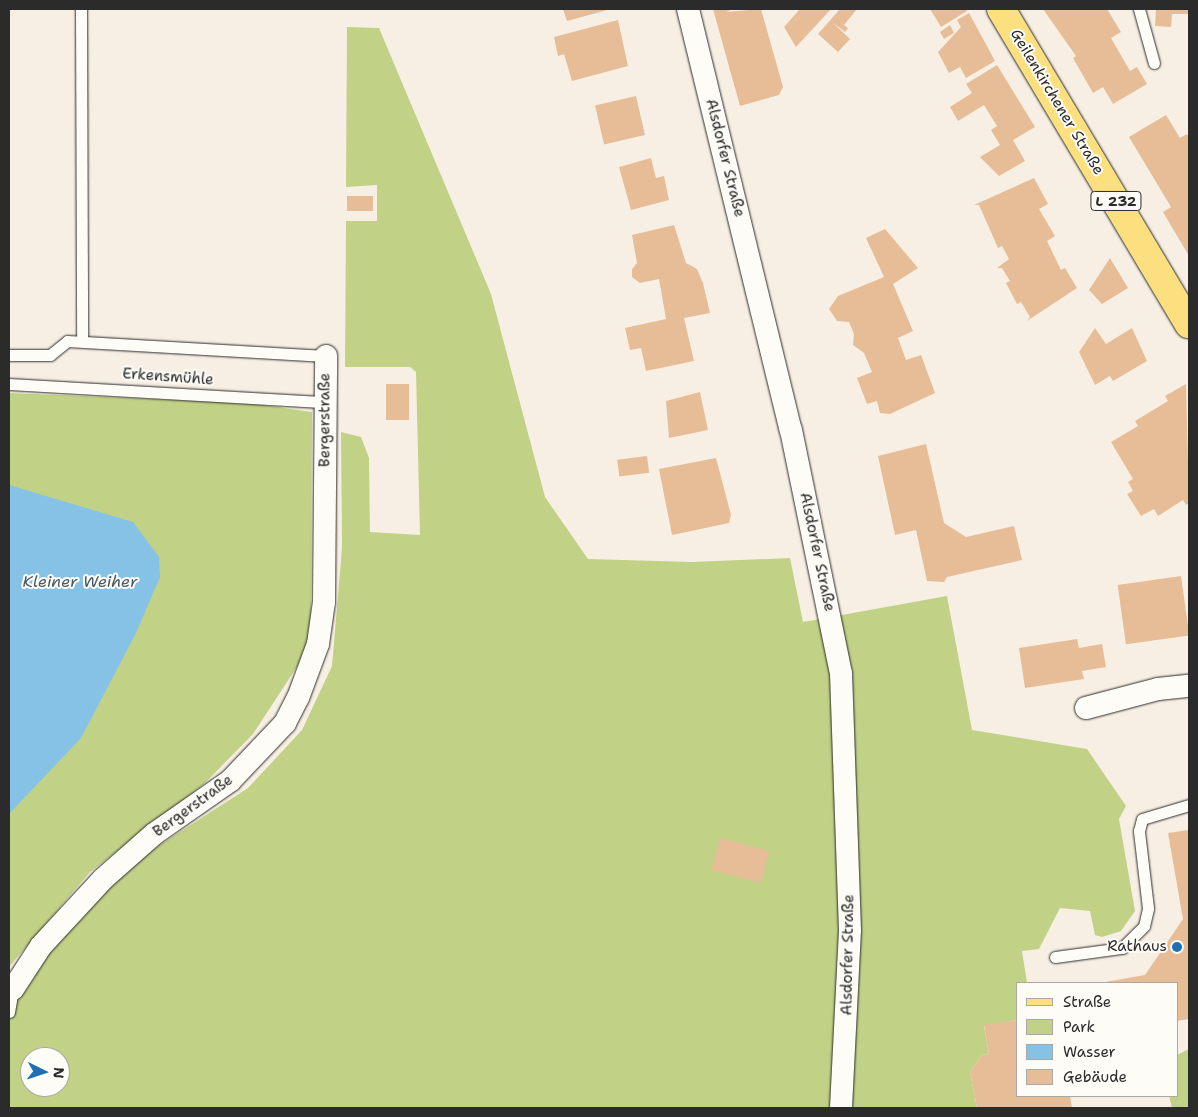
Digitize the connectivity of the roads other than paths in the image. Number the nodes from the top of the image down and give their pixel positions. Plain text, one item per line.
1 (81, 9) edge
2 (688, 9) edge
3 (1001, 9) edge
4 (1139, 9) edge
5 (1154, 63) dead end
6 (1189, 324) edge
7 (82, 341) junction
8 (9, 355) edge
9 (326, 356) joint
10 (9, 384) edge
11 (325, 402) junction
12 (1189, 686) edge
13 (1086, 708) dead end
14 (1189, 805) edge
15 (1055, 957) dead end
16 (14, 989) joint
17 (9, 1012) edge
18 (841, 1108) edge

1 - 7 lane
2 - 18 street, Alsdorfer Straße
3 - 6 main road, Geilenkirchener Straße / L 232
4 - 5 lane
7 - 8 lane
7 - 9 lane
9 - 11 street, Bergerstraße
10 - 11 lane, Erkensmühle
11 - 16 street, Bergerstraße
12 - 13 street
14 - 15 lane
16 - 17 lane

